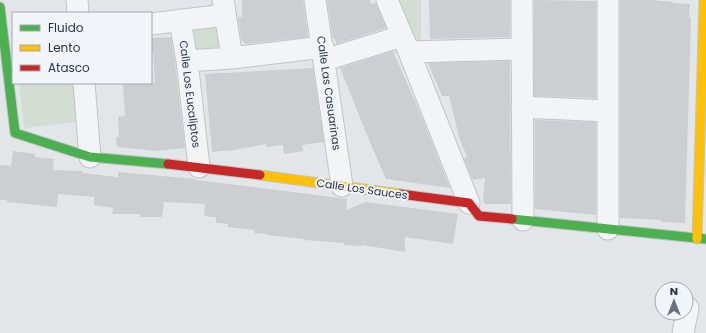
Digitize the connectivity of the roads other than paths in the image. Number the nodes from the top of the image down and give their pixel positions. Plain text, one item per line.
1 (77, 0) edge
2 (316, 0) edge
3 (387, 0) edge
4 (522, 0) edge
5 (608, 0) edge
6 (704, 0) edge
7 (0, 7) edge
8 (224, 8) edge
9 (78, 12) edge
10 (180, 20) junction
11 (152, 24) edge
12 (9, 44) edge
13 (405, 44) junction
14 (522, 49) junction
15 (324, 54) junction
16 (232, 58) junction
17 (187, 61) junction
18 (84, 84) edge
19 (522, 107) junction
20 (608, 111) junction
21 (9, 122) edge
22 (90, 156) junction
23 (199, 167) junction
24 (342, 186) junction
25 (469, 203) junction
26 (523, 220) junction
27 (608, 229) junction
28 (702, 239) edge
29 (685, 321) edge
30 (683, 333) edge

1 - 9 street
2 - 15 street, Calle Las Casuarinas
3 - 13 street
4 - 14 street
5 - 20 street
6 - 28 street
7 - 12 street
8 - 10 street
8 - 16 street
10 - 11 street
10 - 17 street, Calle Los Eucaliptos
12 - 21 street
13 - 14 street
13 - 15 street
13 - 25 street
14 - 19 street
15 - 16 street
15 - 24 street, Calle Las Casuarinas
16 - 17 street
17 - 23 street, Calle Los Eucaliptos
18 - 22 street
19 - 20 street
19 - 26 street
20 - 27 street
21 - 22 street, Calle Los Sauces
22 - 23 street, Calle Los Sauces
23 - 24 street, Calle Los Sauces
24 - 25 street, Calle Los Sauces
25 - 26 street
26 - 27 street
27 - 28 street
29 - 30 street

